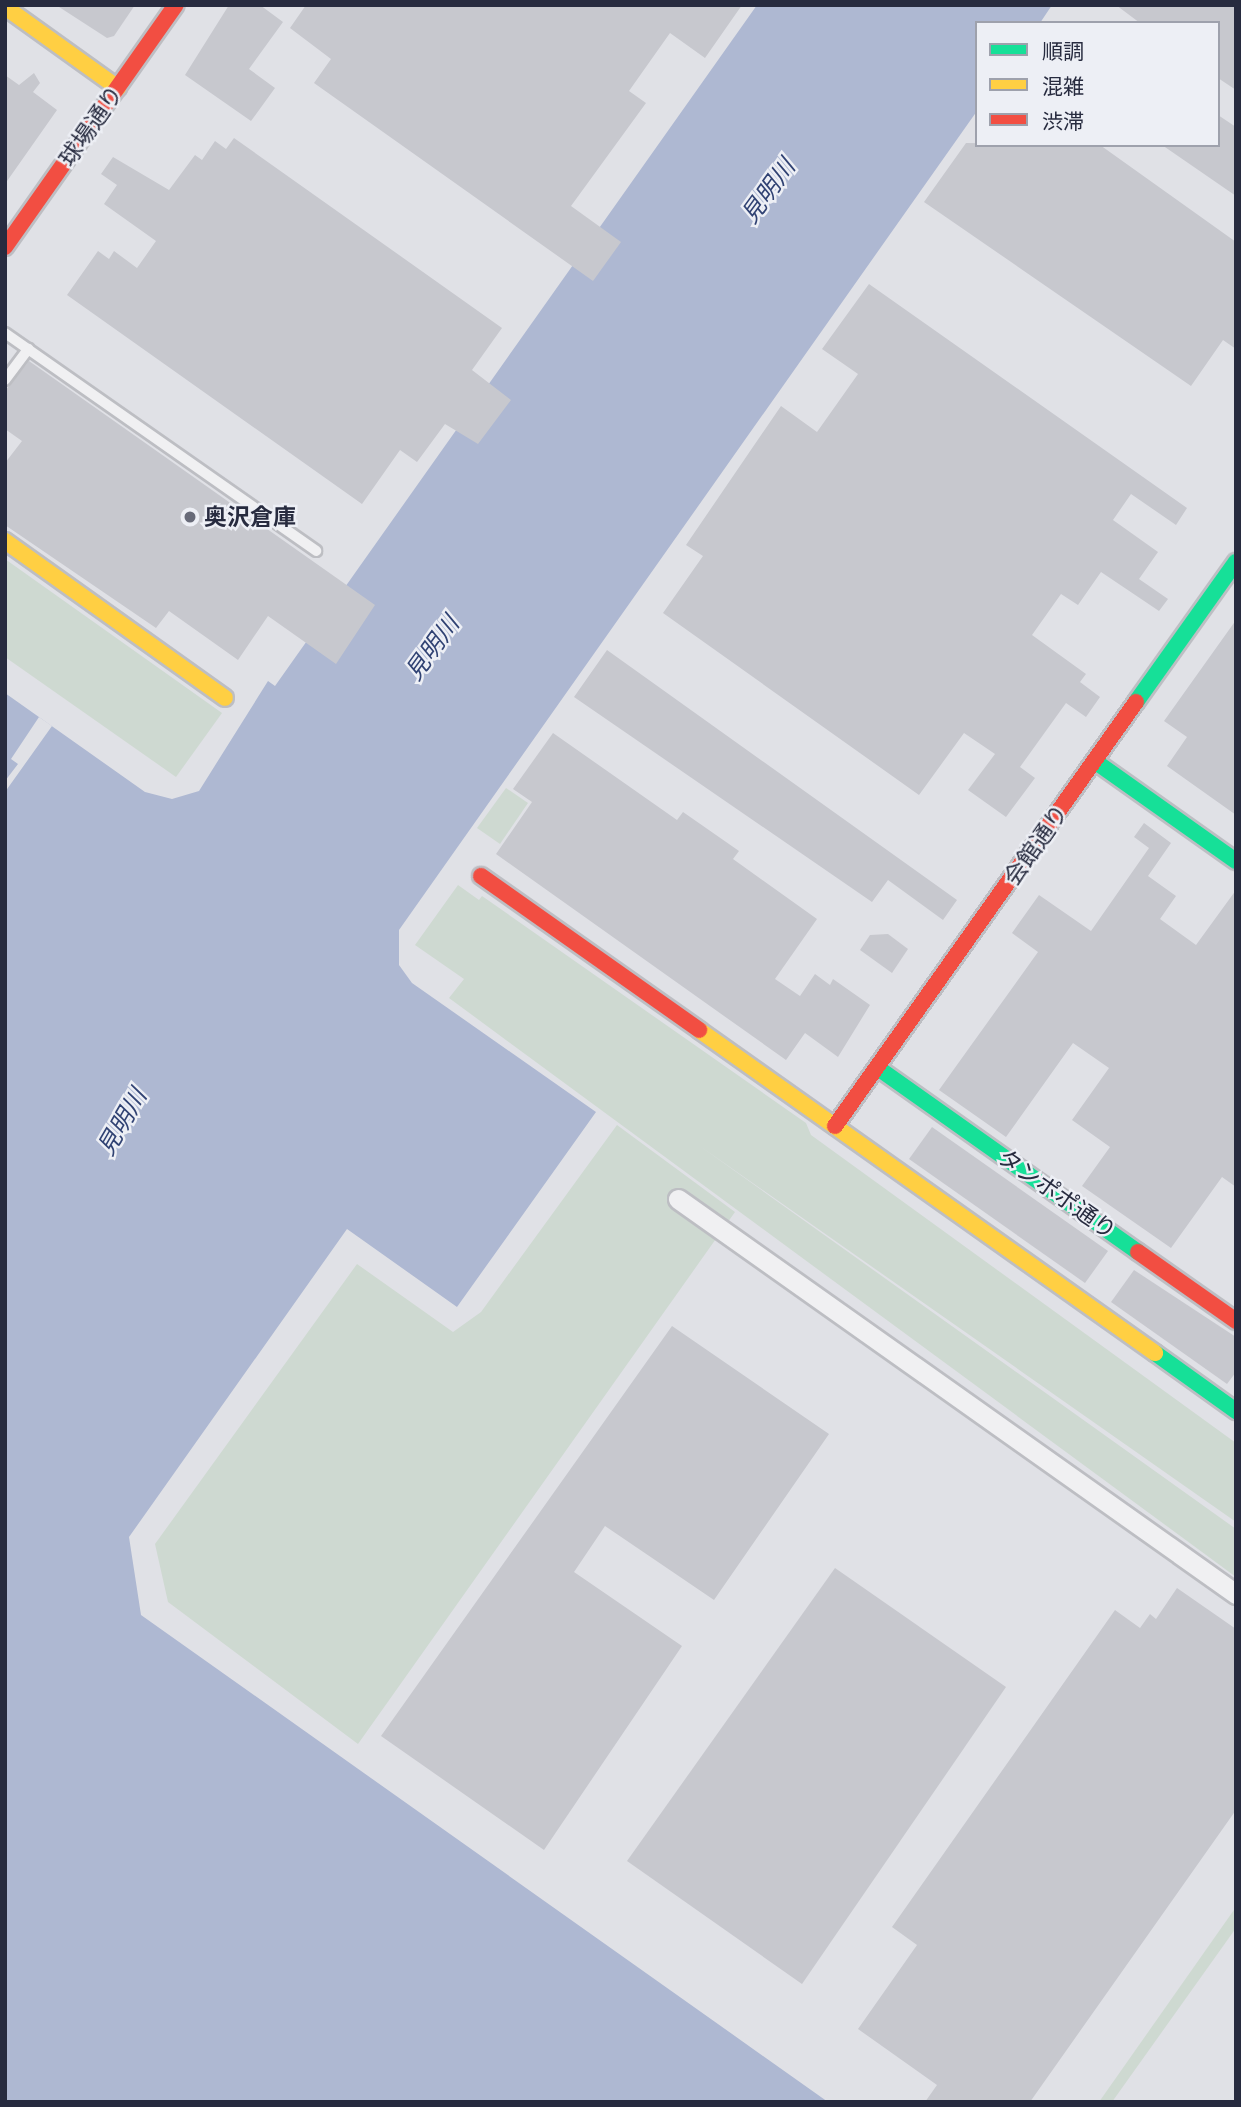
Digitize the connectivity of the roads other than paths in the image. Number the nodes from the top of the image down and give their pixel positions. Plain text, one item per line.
1 (176, 5) edge
2 (5, 7) edge
3 (118, 88) junction
4 (5, 247) edge
5 (5, 333) edge
6 (28, 349) junction
7 (5, 380) edge
8 (5, 541) edge
9 (316, 551) dead end
10 (1236, 562) edge
11 (225, 698) dead end
12 (1096, 762) junction
13 (1236, 861) edge
14 (481, 876) dead end
15 (878, 1068) junction
16 (835, 1126) junction
17 (678, 1199) dead end
18 (1236, 1321) edge
19 (1236, 1411) edge
20 (1236, 1594) edge

1 - 3 street, 球場通り
2 - 3 street
3 - 4 street, 球場通り
5 - 6 lane
6 - 7 lane
6 - 9 lane
8 - 11 street
10 - 12 street, 会館通り
12 - 13 street
12 - 15 street, 会館通り
14 - 16 street
15 - 16 street, 会館通り
15 - 18 street, タンポポ通り
16 - 19 street
17 - 20 street

